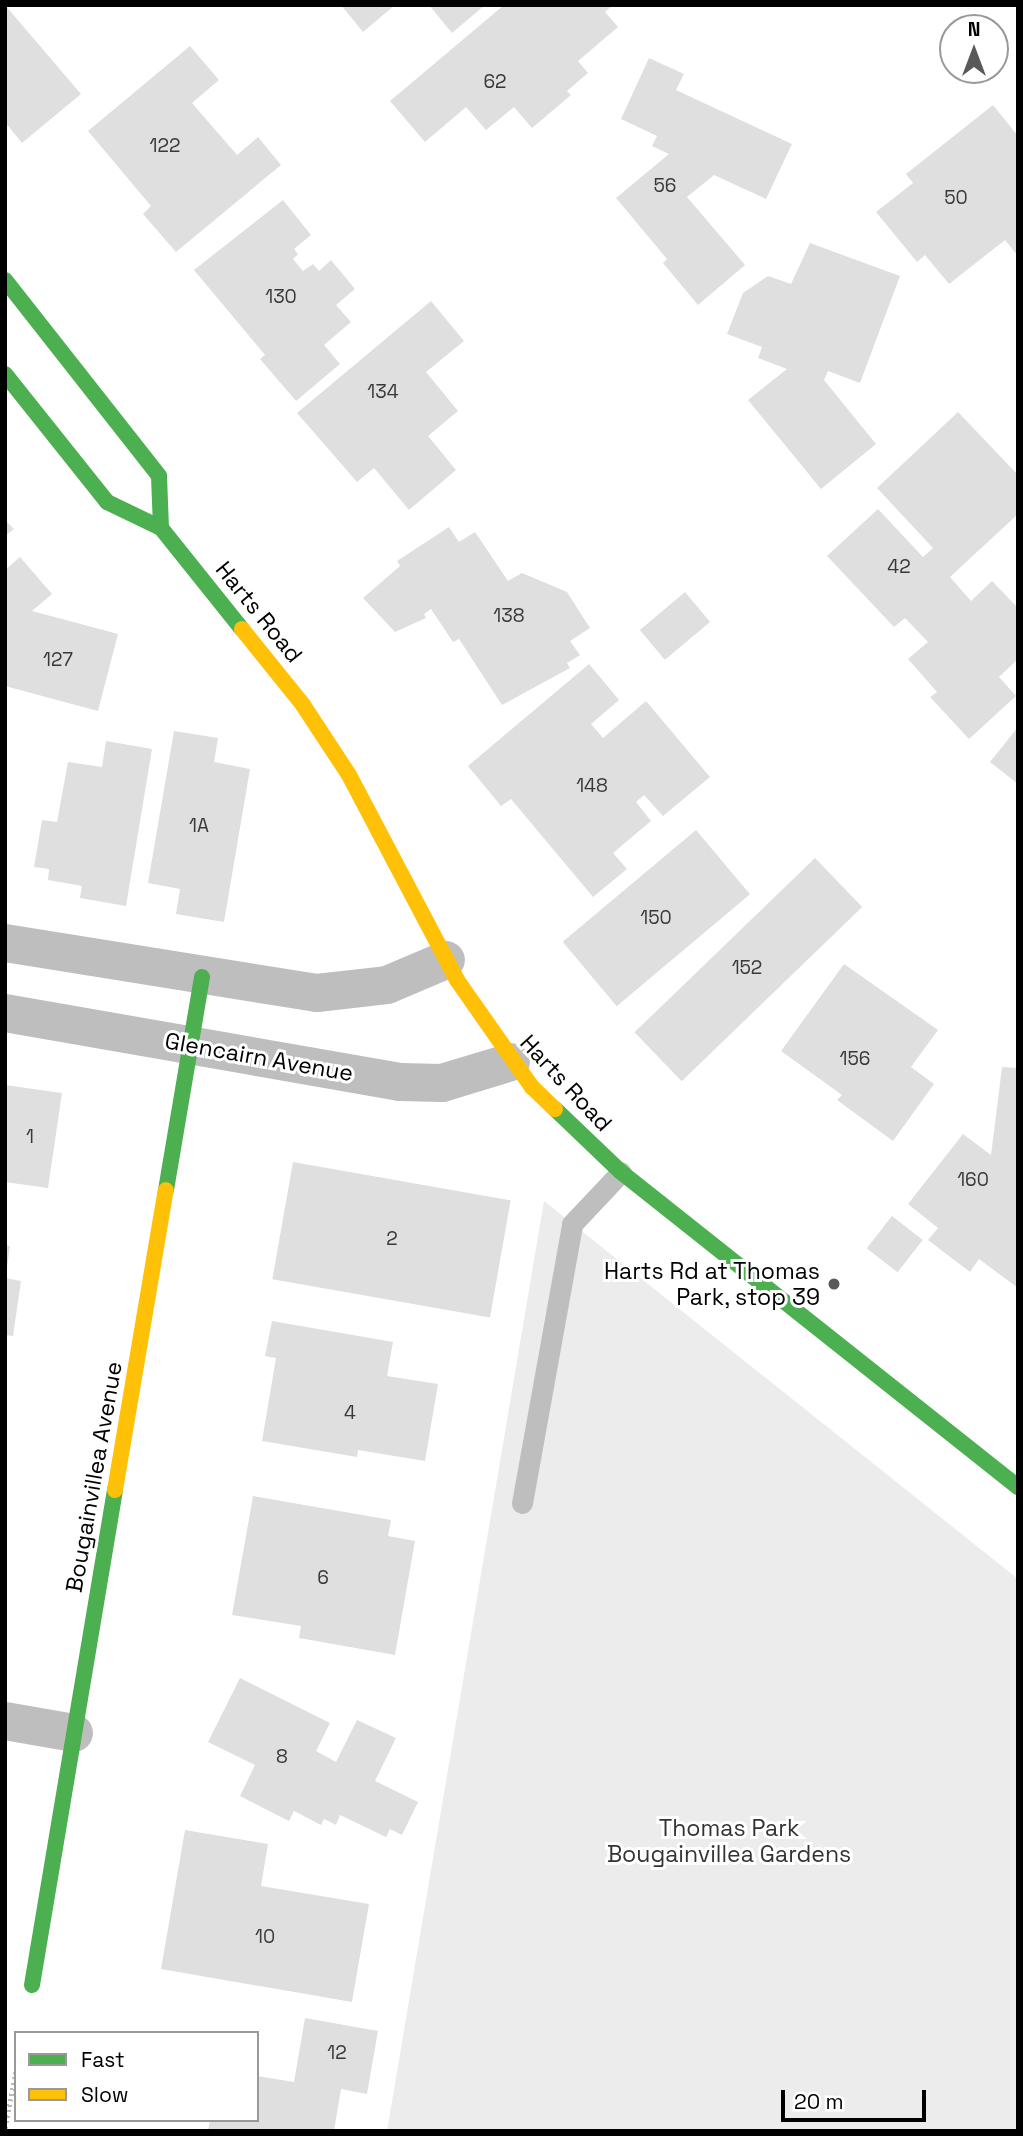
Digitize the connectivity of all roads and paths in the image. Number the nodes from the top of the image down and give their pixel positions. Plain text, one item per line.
1 (5, 280) edge
2 (5, 374) edge
3 (161, 528) junction
4 (5, 943) edge
5 (446, 960) junction
6 (202, 977) junction
7 (5, 1013) edge
8 (191, 1046) junction
9 (511, 1062) junction
10 (621, 1172) junction
11 (1018, 1488) edge
12 (522, 1503) dead end
13 (5, 1721) edge
14 (74, 1733) junction
15 (32, 1985) dead end
16 (14, 2081) edge
17 (5, 2128) edge

1 - 3 street
2 - 3 street, Harts Road
3 - 5 street, Harts Road
4 - 6 street
5 - 6 street
5 - 9 street, Harts Road
6 - 8 street, Bougainvillea Avenue
7 - 8 street, Glencairn Avenue
8 - 9 street, Glencairn Avenue
8 - 14 street, Bougainvillea Avenue
9 - 10 street, Harts Road
10 - 11 street, Harts Road
10 - 12 lane
13 - 14 street
14 - 15 street, Bougainvillea Avenue
16 - 17 path

